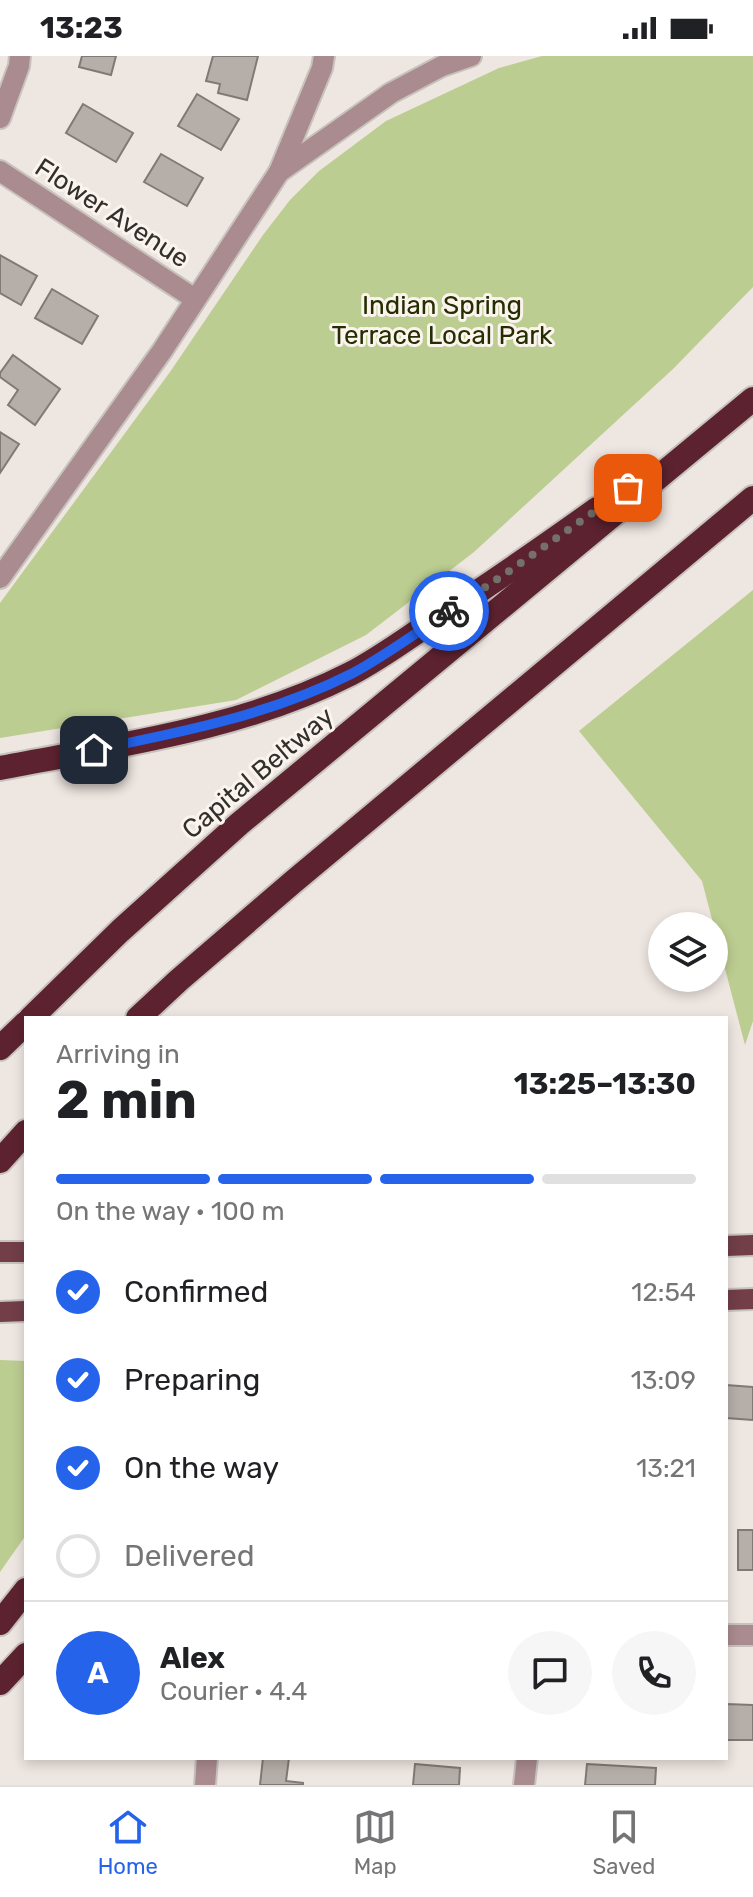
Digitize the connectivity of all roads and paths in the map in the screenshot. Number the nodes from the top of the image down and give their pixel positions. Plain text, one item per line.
1 (20, 56) edge
2 (324, 56) edge
3 (471, 56) edge
4 (0, 118) edge
5 (0, 171) edge
6 (279, 172) junction
7 (195, 299) junction
8 (753, 399) edge
9 (753, 498) edge
10 (0, 578) edge
11 (0, 768) edge
12 (33, 1016) edge
13 (140, 1016) edge
14 (24, 1025) edge
15 (0, 1048) edge
16 (24, 1134) edge
17 (0, 1161) edge
18 (753, 1245) edge
19 (728, 1246) edge
20 (0, 1252) edge
21 (24, 1252) edge
22 (753, 1299) edge
23 (728, 1300) edge
24 (24, 1311) edge
25 (0, 1312) edge
26 (24, 1593) edge
27 (0, 1623) edge
28 (728, 1635) edge
29 (753, 1635) edge
30 (24, 1657) edge
31 (0, 1683) edge
32 (207, 1760) edge
33 (527, 1760) edge
34 (205, 1785) edge
35 (524, 1785) edge

1 - 4 street
2 - 6 street
3 - 6 street
5 - 7 street, Flower Avenue
6 - 7 street
7 - 10 street
8 - 11 highway
8 - 12 highway, Capital Beltway
9 - 13 highway
14 - 15 highway
16 - 17 highway
18 - 19 main road
20 - 21 main road
22 - 23 main road
24 - 25 main road
26 - 27 highway
28 - 29 street
30 - 31 highway
32 - 34 street
33 - 35 street

